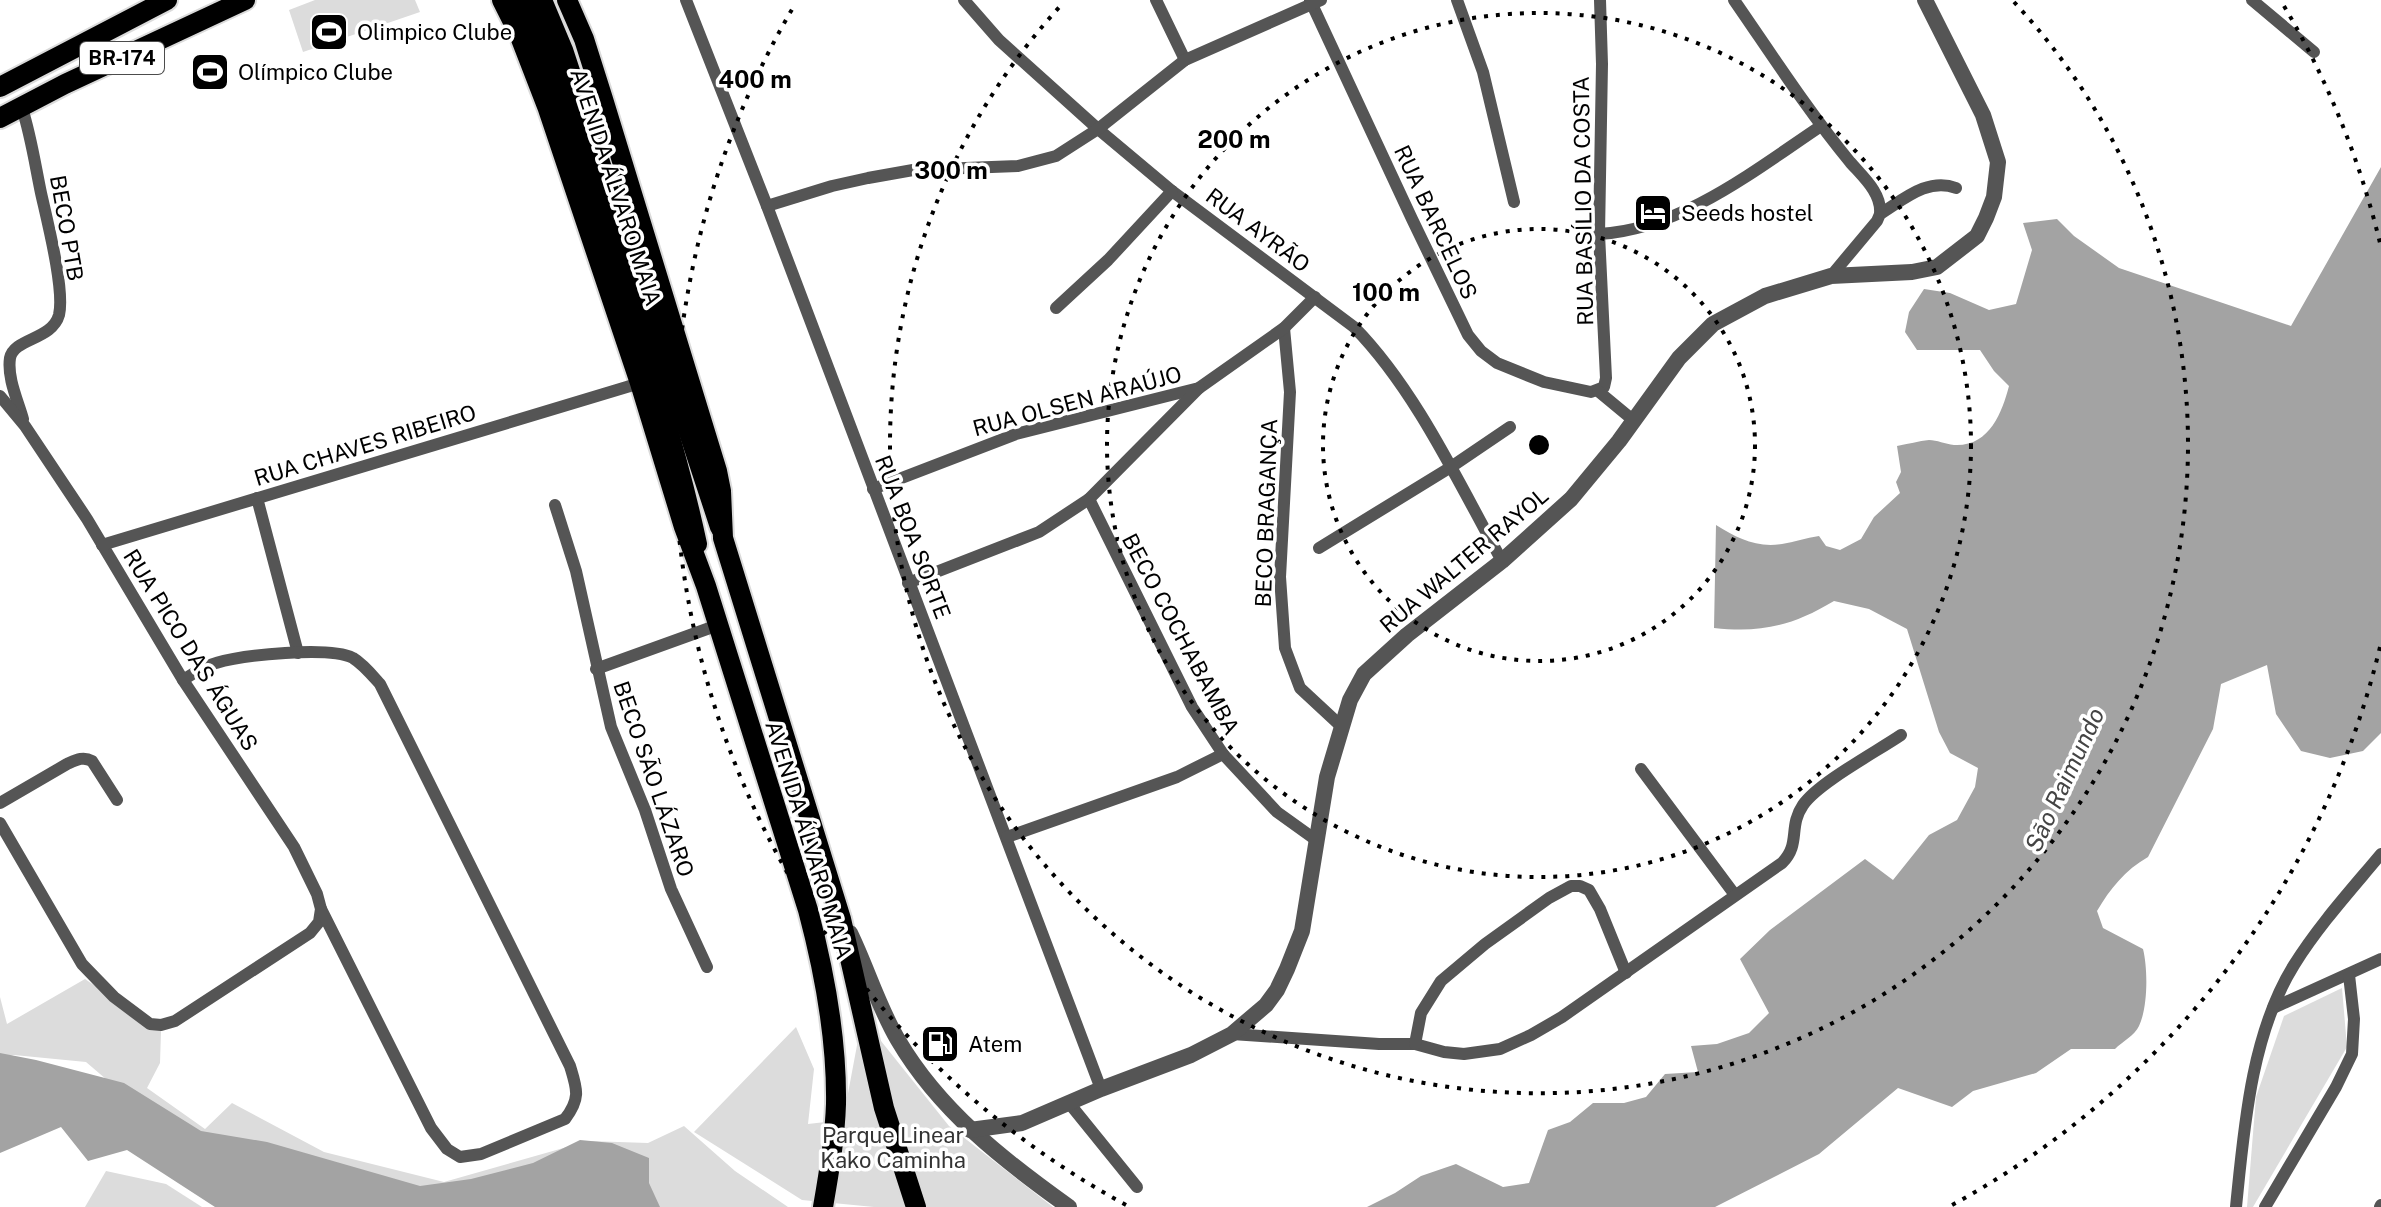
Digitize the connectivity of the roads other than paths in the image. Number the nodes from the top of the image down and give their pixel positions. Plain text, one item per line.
1 (167, 0) edge
2 (245, 0) edge
3 (542, 0) edge
4 (567, 0) edge
5 (686, 0) edge
6 (964, 0) edge
7 (1156, 0) edge
8 (1457, 0) edge
9 (1600, 0) edge
10 (1734, 0) edge
11 (1925, 0) edge
12 (2252, 0) edge
13 (1315, 1) edge
14 (508, 4) edge
15 (2314, 52) dead end
16 (1185, 60) junction
17 (0, 87) edge
18 (22, 108) junction
19 (0, 118) edge
20 (1821, 126) junction
21 (1098, 129) junction
22 (1956, 188) dead end
23 (1172, 191) junction
24 (1514, 202) dead end
25 (767, 206) junction
26 (1880, 214) junction
27 (1599, 234) junction
28 (1831, 276) junction
29 (1315, 297) junction
30 (1056, 308) dead end
31 (1284, 328) junction
32 (657, 387) junction
33 (1199, 388) junction
34 (1594, 392) junction
35 (0, 396) edge
36 (1633, 420) junction
37 (25, 426) junction
38 (1510, 427) dead end
39 (1451, 467) junction
40 (873, 489) junction
41 (257, 498) junction
42 (1089, 499) junction
43 (555, 505) dead end
44 (723, 538) junction
45 (102, 545) junction
46 (1319, 548) dead end
47 (1502, 561) junction
48 (908, 583) junction
49 (718, 625) junction
50 (298, 653) junction
51 (596, 669) junction
52 (183, 680) junction
53 (1342, 727) junction
54 (1901, 735) dead end
55 (1223, 754) junction
56 (1641, 769) dead end
57 (117, 800) dead end
58 (0, 803) edge
59 (0, 823) edge
60 (1007, 837) junction
61 (1316, 840) junction
62 (2381, 854) edge
63 (1735, 895) junction
64 (321, 909) junction
65 (841, 919) junction
66 (2381, 959) edge
67 (707, 967) dead end
68 (1626, 973) junction
69 (2349, 975) junction
70 (2273, 1008) junction
71 (1232, 1034) junction
72 (1415, 1044) junction
73 (1101, 1089) junction
74 (1069, 1103) junction
75 (1022, 1123) junction
76 (970, 1130) junction
77 (997, 1153) junction
78 (1137, 1187) dead end
79 (823, 1207) edge
80 (916, 1207) edge
81 (1069, 1207) edge
82 (2236, 1207) edge
83 (2265, 1207) edge

1 - 17 main road, BR-174
2 - 18 main road, BR-174
3 - 32 main road
4 - 44 main road
5 - 25 street, RUA BOA SORTE
6 - 21 street, RUA AYRÃO
7 - 16 street
8 - 24 street
9 - 27 street, RUA BASÍLIO DA COSTA
10 - 20 street
11 - 28 street, RUA WALTER RAYOL
12 - 15 street
13 - 16 street
13 - 34 street, RUA BARCELOS
14 - 32 main road
16 - 21 street
18 - 19 main road, BR-174
18 - 37 street, BECO PTB
20 - 26 street
20 - 27 street
21 - 23 street, RUA AYRÃO
21 - 25 street
22 - 26 street
23 - 29 street, RUA AYRÃO
23 - 30 street
25 - 40 street, RUA BOA SORTE
26 - 28 street
27 - 34 street, RUA BASÍLIO DA COSTA
28 - 36 street, RUA WALTER RAYOL
29 - 31 street, RUA OLSEN ARAÚJO
29 - 39 street, RUA AYRÃO
31 - 33 street, RUA OLSEN ARAÚJO
31 - 53 street, BECO BRAGANÇA
32 - 41 street, RUA CHAVES RIBEIRO
32 - 44 main road, AVENIDA ÁLVARO MAIA
32 - 49 main road, AVENIDA ÁLVARO MAIA
33 - 40 street, RUA OLSEN ARAÚJO
33 - 42 street
34 - 36 street
35 - 37 street, RUA PICO DAS ÁGUAS
36 - 47 street, RUA WALTER RAYOL
37 - 45 street, RUA PICO DAS ÁGUAS
38 - 39 street
39 - 46 street
39 - 47 street, RUA AYRÃO
40 - 48 street, RUA BOA SORTE
41 - 45 street, RUA CHAVES RIBEIRO
41 - 50 street
42 - 48 street
42 - 55 street, BECO COCHABAMBA
43 - 51 street, BECO SÃO LÁZARO
44 - 65 main road, AVENIDA ÁLVARO MAIA
45 - 52 street, RUA PICO DAS ÁGUAS
47 - 53 street, RUA WALTER RAYOL
48 - 60 street, RUA BOA SORTE
49 - 51 street
49 - 79 main road, AVENIDA ÁLVARO MAIA
50 - 52 street
50 - 64 street, RUA PICO DAS ÁGUAS
51 - 67 street, BECO SÃO LÁZARO
52 - 64 street, RUA PICO DAS ÁGUAS
53 - 61 street, RUA WALTER RAYOL
54 - 63 street
55 - 60 street
55 - 61 street, BECO COCHABAMBA
56 - 63 street
57 - 58 street
59 - 64 street
60 - 73 street, RUA BOA SORTE
61 - 71 street, RUA WALTER RAYOL
62 - 70 street
63 - 68 street
65 - 76 street, AVENIDA ÁLVARO MAIA
65 - 80 main road, AVENIDA ÁLVARO MAIA
66 - 69 street
68 - 72 street
68 - 72 street
69 - 70 street
69 - 83 street
70 - 82 street
71 - 72 street
71 - 73 street, RUA WALTER RAYOL
73 - 74 street, RUA WALTER RAYOL
74 - 75 street, RUA WALTER RAYOL
74 - 78 street
75 - 76 street, RUA WALTER RAYOL
75 - 77 street
76 - 77 street, AVENIDA ÁLVARO MAIA
77 - 81 street, AVENIDA ÁLVARO MAIA

